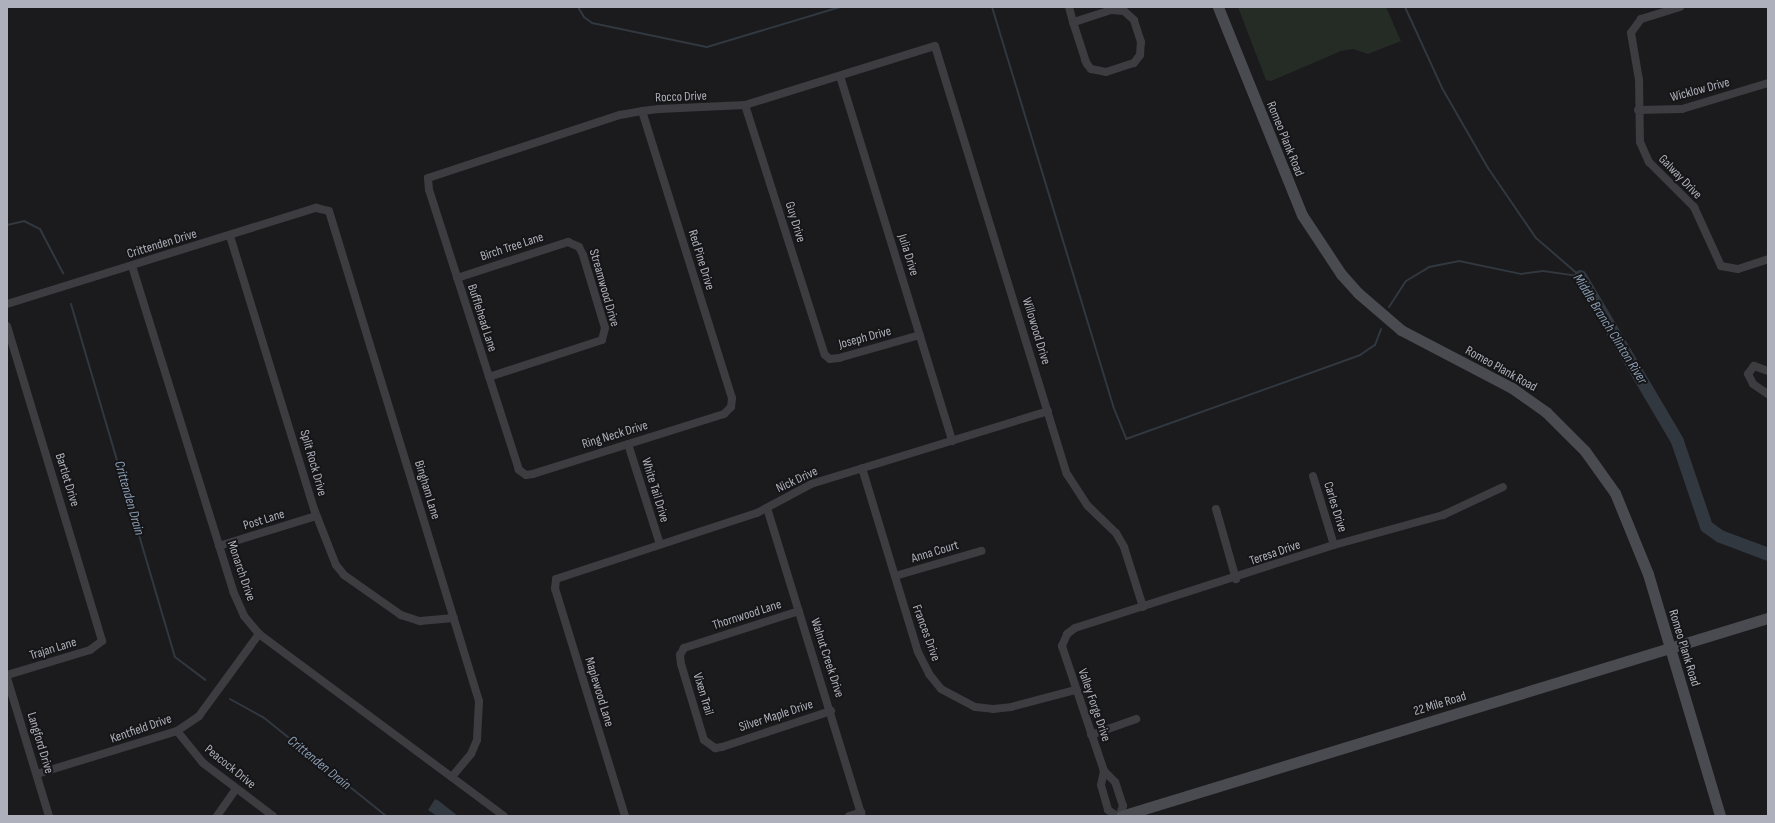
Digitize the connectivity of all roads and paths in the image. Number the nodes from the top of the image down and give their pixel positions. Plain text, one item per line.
1 (1069, 7) edge
2 (1218, 7) edge
3 (1680, 7) edge
4 (1073, 22) junction
5 (935, 46) joint
6 (840, 76) junction
7 (1768, 83) edge
8 (745, 105) junction
9 (1638, 110) junction
10 (642, 111) junction
11 (428, 178) joint
12 (324, 209) joint
13 (230, 236) junction
14 (575, 244) joint
15 (1768, 259) edge
16 (132, 266) junction
17 (457, 278) junction
18 (7, 304) edge
19 (7, 326) edge
20 (920, 335) junction
21 (821, 347) joint
22 (1768, 371) edge
23 (489, 377) junction
24 (1768, 394) edge
25 (1048, 412) junction
26 (724, 414) joint
27 (952, 441) junction
28 (628, 444) junction
29 (516, 466) joint
30 (862, 468) junction
31 (1313, 476) dead end
32 (1503, 487) dead end
33 (766, 508) junction
34 (1216, 509) dead end
35 (316, 516) junction
36 (660, 544) junction
37 (1334, 545) junction
38 (219, 546) junction
39 (982, 551) dead end
40 (895, 576) junction
41 (559, 577) joint
42 (1236, 579) junction
43 (1143, 607) junction
44 (799, 610) junction
45 (454, 618) junction
46 (1768, 618) edge
47 (259, 634) junction
48 (102, 641) joint
49 (703, 642) joint
50 (1062, 646) joint
51 (1669, 649) junction
52 (7, 677) edge
53 (1075, 690) junction
54 (831, 711) junction
55 (1136, 719) dead end
56 (178, 731) junction
57 (1091, 735) junction
58 (728, 744) joint
59 (1104, 771) junction
60 (37, 774) junction
61 (452, 777) junction
62 (236, 789) junction
63 (862, 814) edge
64 (49, 816) edge
65 (217, 816) edge
66 (273, 816) edge
67 (504, 816) edge
68 (625, 816) edge
69 (849, 816) edge
70 (1119, 816) edge
71 (1720, 816) edge

1 - 4 street
2 - 51 main road, Romeo Plank Road
3 - 9 street, Galway Drive
4 - 4 street
5 - 6 street, Rocco Drive
5 - 25 street, Willowood Drive
6 - 8 street, Rocco Drive
6 - 20 street, Julia Drive
7 - 9 street, Wicklow Drive
8 - 10 street, Rocco Drive
8 - 21 street, Guy Drive
9 - 15 street, Galway Drive
10 - 11 street, Rocco Drive
10 - 26 street, Red Pine Drive
11 - 17 street, Bufflehead Lane
12 - 13 street, Crittenden Drive
12 - 45 street, Bingham Lane
13 - 16 street, Crittenden Drive
13 - 35 street, Split Rock Drive
14 - 17 street, Birch Tree Lane
14 - 23 street, Streamwood Drive
16 - 18 street, Crittenden Drive
16 - 38 street, Monarch Drive
17 - 23 street, Bufflehead Lane
19 - 48 street, Bartlet Drive
20 - 21 street, Joseph Drive
20 - 27 street, Julia Drive
22 - 24 street
23 - 29 street, Bufflehead Lane
25 - 27 street, Nick Drive
25 - 43 street, Willowood Drive
26 - 28 street, Ring Neck Drive
27 - 30 street, Nick Drive
28 - 29 street, Ring Neck Drive
28 - 36 street, White Tail Drive
30 - 33 street, Nick Drive
30 - 40 street, Frances Drive
31 - 37 street, Carles Drive
32 - 37 street, Teresa Drive
33 - 36 street, Nick Drive
33 - 44 street, Walnut Creek Drive
34 - 42 street
35 - 38 street, Post Lane
35 - 45 street, Split Rock Drive
36 - 41 street, Nick Drive
37 - 42 street, Teresa Drive
38 - 47 street, Monarch Drive
39 - 40 street, Anna Court
40 - 53 street, Frances Drive
41 - 68 street, Maplewood Lane
42 - 43 street, Teresa Drive
43 - 50 street, Teresa Drive
44 - 49 street, Thornwood Lane
44 - 54 street, Walnut Creek Drive
45 - 61 street, Bingham Lane
46 - 51 main road, 22 Mile Road
47 - 56 street, Kentfield Drive
47 - 61 street, Monarch Drive
48 - 52 street, Trajan Lane
49 - 58 street, Vixen Trail
50 - 53 street, Valley Forge Drive
51 - 70 main road, 22 Mile Road
51 - 71 main road, Romeo Plank Road
52 - 60 street, Langford Drive
53 - 57 street, Valley Forge Drive
54 - 58 street, Silver Maple Drive
54 - 63 street, Walnut Creek Drive
55 - 57 street
56 - 60 street, Kentfield Drive
56 - 62 street, Peacock Drive
57 - 59 street, Valley Forge Drive
59 - 70 street, Valley Forge Drive
59 - 70 street, Valley Forge Drive
60 - 64 street, Langford Drive
61 - 67 street, Monarch Drive
62 - 65 street
62 - 66 street, Peacock Drive
63 - 69 street

